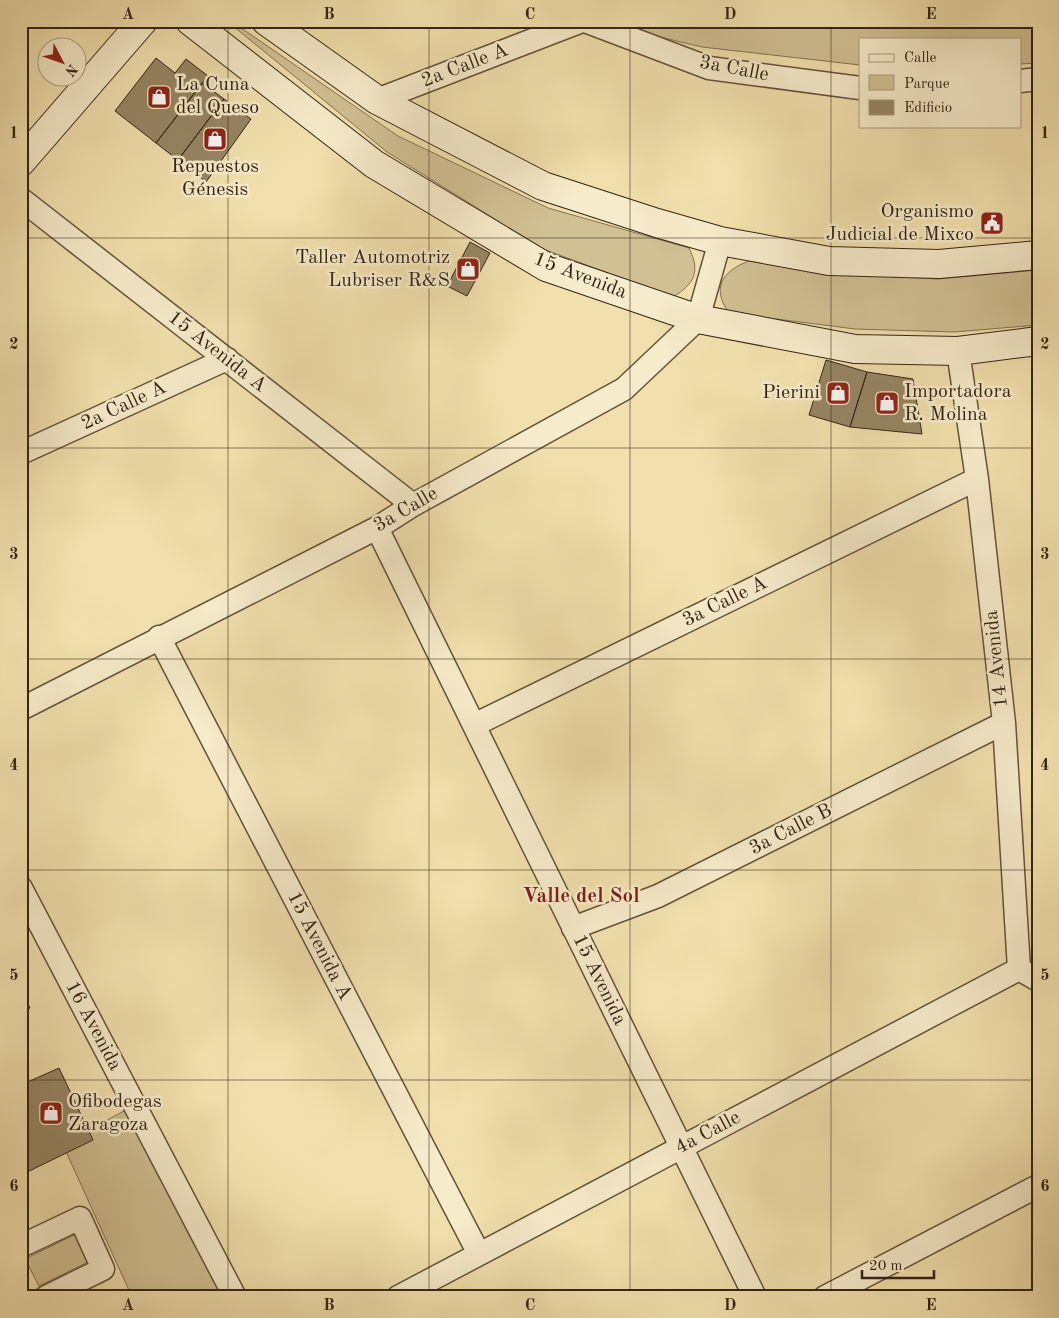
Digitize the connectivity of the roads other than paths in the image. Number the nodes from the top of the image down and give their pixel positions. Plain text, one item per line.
1 (162, 21) edge
2 (173, 21) edge
3 (190, 21) edge
4 (266, 21) edge
5 (583, 21) edge
6 (136, 30) edge
7 (217, 41) junction
8 (1038, 79) edge
9 (1022, 81) edge
10 (859, 88) edge
11 (378, 100) junction
12 (21, 162) edge
13 (21, 198) edge
14 (720, 241) junction
15 (1038, 255) edge
16 (698, 319) junction
17 (1038, 341) edge
18 (958, 351) junction
19 (227, 359) junction
20 (21, 453) edge
21 (977, 479) junction
22 (413, 505) junction
23 (376, 528) junction
24 (159, 637) junction
25 (21, 709) edge
26 (1004, 723) junction
27 (474, 725) junction
28 (21, 888) edge
29 (573, 928) junction
30 (1019, 969) junction
31 (1038, 980) edge
32 (681, 1147) junction
33 (1038, 1186) edge
34 (21, 1246) edge
35 (479, 1254) junction
36 (46, 1297) edge
37 (235, 1297) edge
38 (398, 1297) edge
39 (755, 1297) edge
40 (825, 1297) edge

1 - 6 main road
2 - 7 main road
3 - 7 main road, 15 Avenida
4 - 11 main road
5 - 10 street, 3a Calle
5 - 11 street, 2a Calle A
6 - 12 main road
7 - 16 main road, 15 Avenida
8 - 9 street
11 - 14 main road
13 - 19 street, 15 Avenida A
14 - 15 main road
14 - 16 street
16 - 18 main road, 15 Avenida
16 - 22 street, 3a Calle
17 - 18 main road, 15 Avenida
18 - 21 street, 14 Avenida
19 - 20 street, 2a Calle A
19 - 22 street, 15 Avenida A
21 - 26 street, 14 Avenida
21 - 27 street, 3a Calle A
22 - 23 street, 3a Calle
23 - 24 street, 3a Calle
23 - 27 street, 15 Avenida
24 - 25 street, 3a Calle
24 - 35 street, 15 Avenida A
26 - 29 street, 3a Calle B
26 - 30 street, 14 Avenida
27 - 29 street, 15 Avenida
28 - 37 street, 16 Avenida
29 - 32 street, 15 Avenida
30 - 31 street
30 - 32 street, 4a Calle
32 - 35 street, 4a Calle
32 - 39 street, 15 Avenida
33 - 40 street
34 - 36 street
35 - 38 street, 4a Calle

